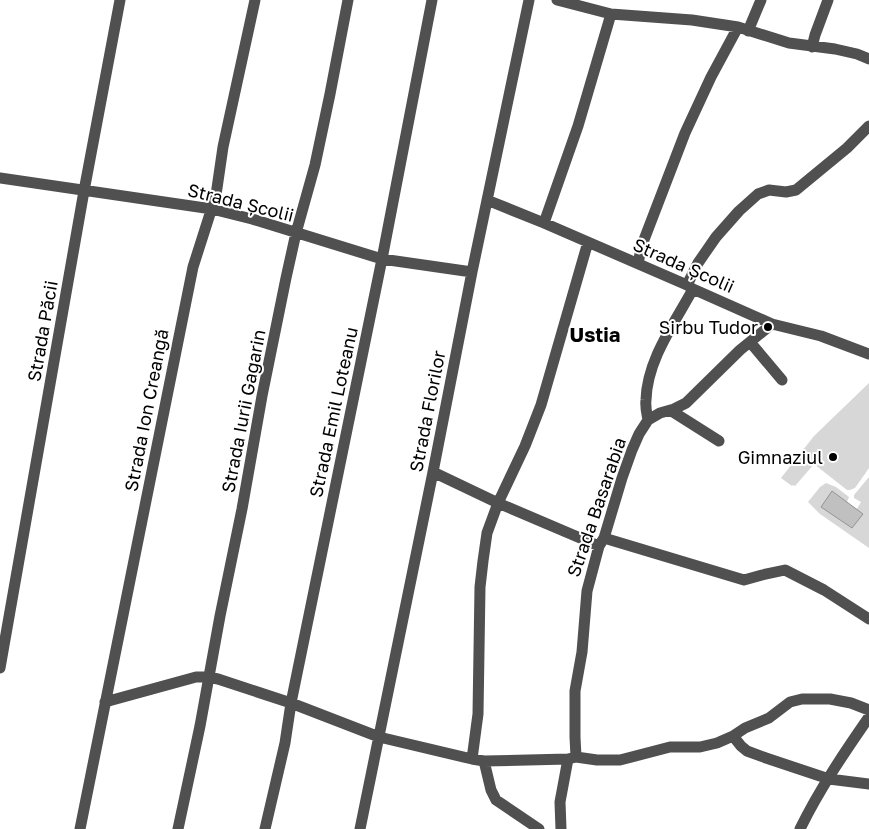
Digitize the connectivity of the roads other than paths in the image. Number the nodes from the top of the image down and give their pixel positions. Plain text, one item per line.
1 (120, 0) edge
2 (256, 0) edge
3 (348, 0) edge
4 (432, 0) edge
5 (529, 0) edge
6 (557, 0) edge
7 (762, 0) edge
8 (828, 0) edge
9 (612, 14) junction
10 (743, 29) junction
11 (812, 47) junction
12 (869, 59) edge
13 (869, 126) edge
14 (0, 178) edge
15 (84, 191) junction
16 (487, 200) junction
17 (212, 209) junction
18 (544, 223) junction
19 (296, 233) junction
20 (588, 242) junction
21 (382, 259) junction
22 (638, 263) junction
23 (472, 272) junction
24 (690, 287) junction
25 (772, 324) junction
26 (750, 342) junction
27 (869, 354) edge
28 (782, 380) dead end
29 (670, 410) junction
30 (648, 420) junction
31 (719, 441) dead end
32 (432, 472) junction
33 (498, 503) junction
34 (601, 542) junction
35 (869, 619) edge
36 (0, 668) edge
37 (208, 677) junction
38 (105, 702) junction
39 (291, 703) junction
40 (869, 710) edge
41 (869, 718) edge
42 (733, 736) junction
43 (378, 737) junction
44 (572, 758) junction
45 (472, 759) junction
46 (484, 761) junction
47 (829, 779) junction
48 (869, 784) edge
49 (80, 829) edge
50 (178, 829) edge
51 (265, 829) edge
52 (360, 829) edge
53 (538, 829) edge
54 (561, 829) edge
55 (800, 829) edge

1 - 15 street, Strada Păcii
2 - 17 street, Strada Ion Creangă
3 - 19 street, Strada Iurii Gagarin
4 - 21 street, Strada Emil Loteanu
5 - 16 street, Strada Florilor
6 - 9 street
7 - 10 street
8 - 11 street
9 - 10 street
9 - 18 street
10 - 11 street
10 - 22 street
11 - 12 street
13 - 24 street
14 - 15 street, Strada Școlii
15 - 17 street, Strada Școlii
15 - 36 street, Strada Păcii
16 - 18 street, Strada Școlii
16 - 23 street, Strada Florilor
17 - 19 street, Strada Școlii
17 - 38 street, Strada Ion Creangă
18 - 20 street, Strada Școlii
19 - 21 street, Strada Școlii
19 - 37 street, Strada Iurii Gagarin
20 - 22 street, Strada Școlii
20 - 33 street
21 - 23 street, Strada Școlii
21 - 39 street, Strada Emil Loteanu
22 - 24 street, Strada Școlii
23 - 32 street, Strada Florilor
24 - 25 street, Strada Școlii
24 - 30 street
25 - 26 street
25 - 27 street, Strada Școlii
26 - 28 street
26 - 29 street
29 - 30 street
29 - 31 street
30 - 34 street, Strada Basarabia
32 - 33 street
32 - 43 street, Strada Florilor
33 - 34 street
33 - 45 street
34 - 35 street
34 - 44 street, Strada Basarabia
37 - 38 street
37 - 39 street
37 - 50 street, Strada Iurii Gagarin
38 - 49 street, Strada Ion Creangă
39 - 43 street
39 - 51 street, Strada Emil Loteanu
40 - 42 street
41 - 47 street
42 - 44 street
42 - 47 street
43 - 45 street
43 - 52 street, Strada Florilor
44 - 46 street
44 - 54 street, Strada Basarabia
45 - 46 street
46 - 53 street
47 - 48 street
47 - 55 street

